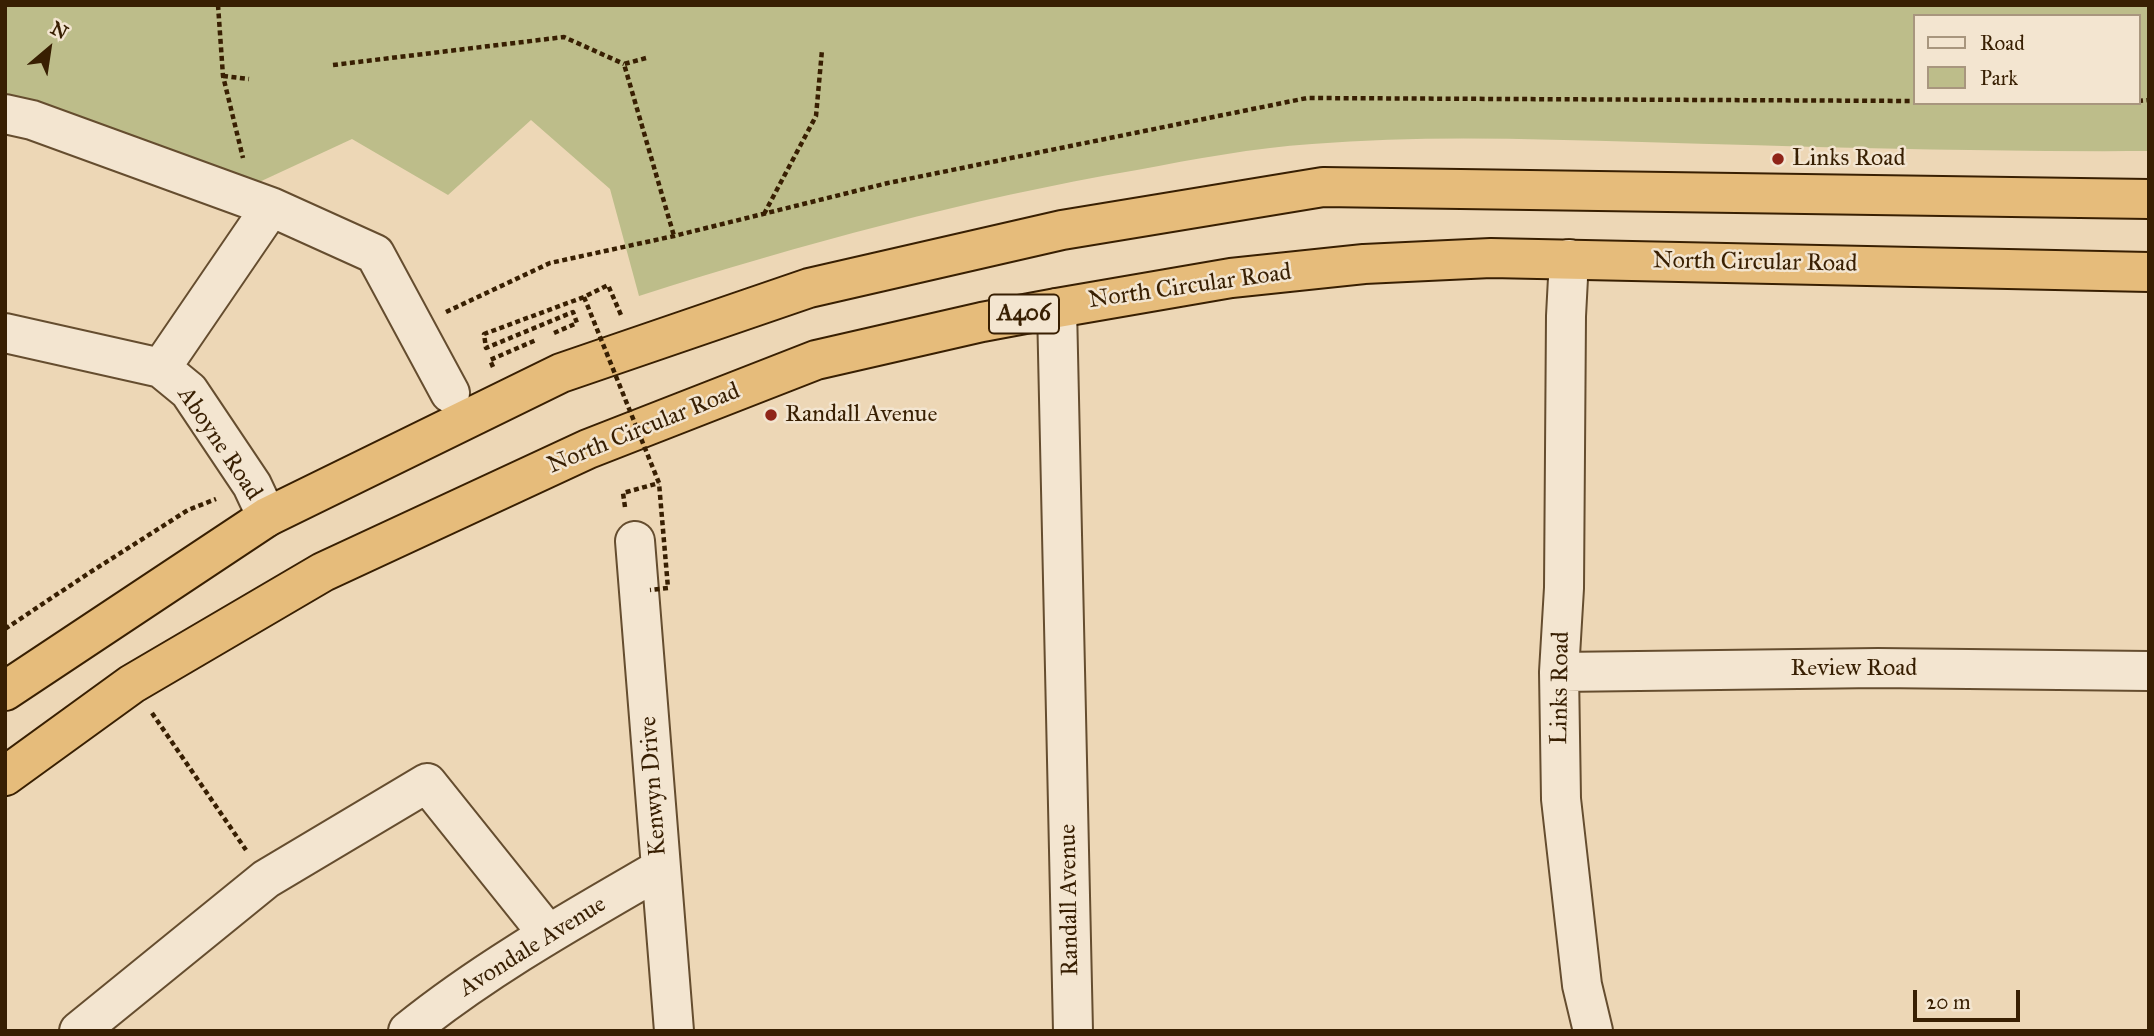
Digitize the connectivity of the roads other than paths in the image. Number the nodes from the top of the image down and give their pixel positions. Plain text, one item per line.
1 (5, 114) edge
2 (2149, 199) edge
3 (271, 207) junction
4 (1569, 260) junction
5 (2149, 272) edge
6 (1057, 308) junction
7 (5, 333) edge
8 (161, 368) junction
9 (450, 393) dead end
10 (267, 517) junction
11 (631, 529) road end
12 (2149, 671) edge
13 (1559, 672) junction
14 (5, 691) edge
15 (5, 776) edge
16 (660, 869) junction
17 (548, 934) junction
18 (423, 1025) edge
19 (79, 1031) edge
20 (674, 1031) edge
21 (1073, 1031) edge
22 (1593, 1031) edge

1 - 3 street
2 - 10 highway
3 - 8 street
3 - 9 street
4 - 5 highway, North Circular Road / A406
4 - 6 highway, North Circular Road / A406
4 - 13 street, Links Road
6 - 15 highway, North Circular Road / A406
6 - 21 street, Randall Avenue
7 - 8 street, Aboyne Road
8 - 10 street, Aboyne Road
10 - 14 highway
11 - 16 street, Kenwyn Drive
12 - 13 street, Review Road
13 - 22 street, Links Road
16 - 17 street, Avondale Avenue
16 - 20 street, Kenwyn Drive
17 - 18 street, Avondale Avenue
17 - 19 street

